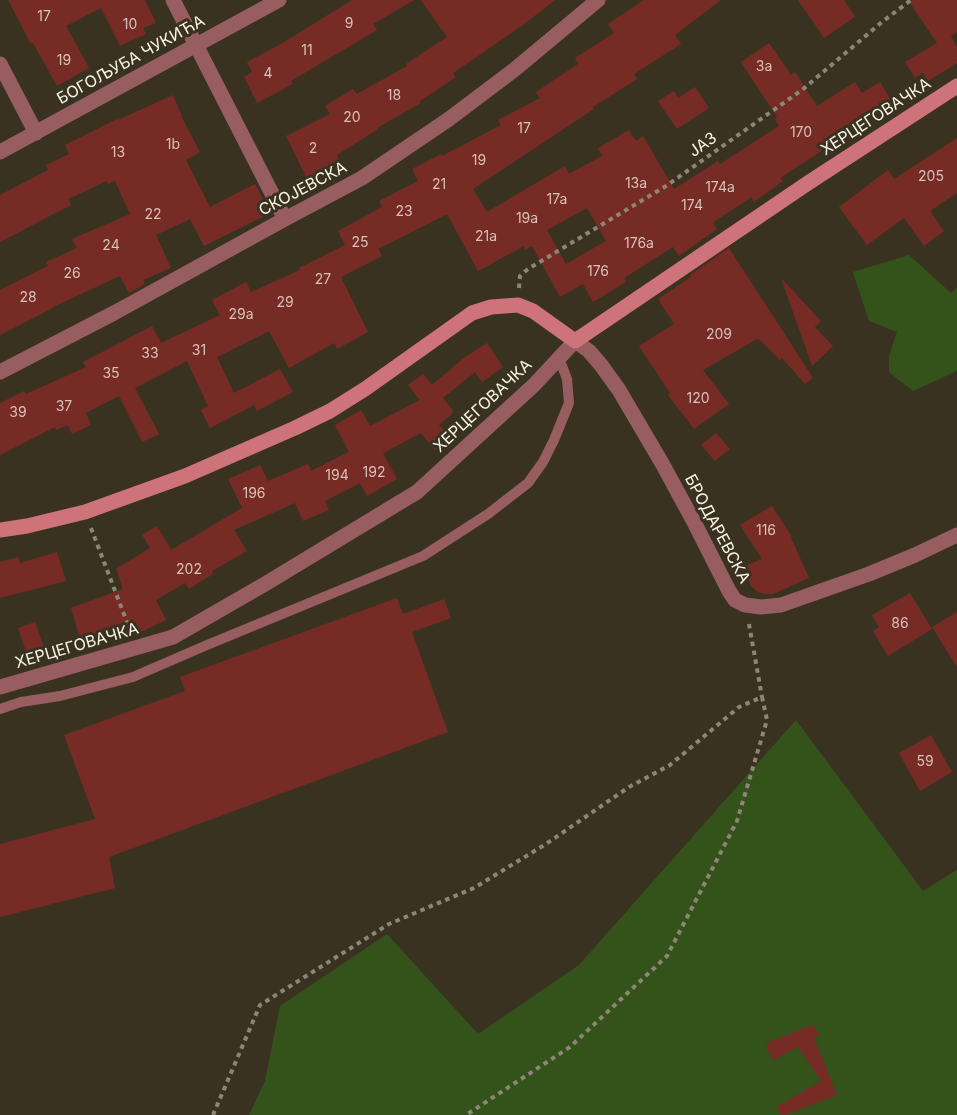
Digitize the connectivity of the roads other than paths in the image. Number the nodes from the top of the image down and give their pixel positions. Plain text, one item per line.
1 (173, 0) edge
2 (279, 0) edge
3 (598, 0) edge
4 (197, 45) junction
5 (0, 64) edge
6 (957, 86) edge
7 (36, 133) junction
8 (0, 152) edge
9 (285, 219) junction
10 (575, 341) junction
11 (559, 358) junction
12 (0, 372) edge
13 (0, 531) edge
14 (957, 535) edge
15 (0, 687) edge
16 (0, 709) edge

1 - 4 street
2 - 4 street, БОГОЉУБА ЧУКИЋА
3 - 9 street, СКОЈЕВСКА
4 - 7 street, БОГОЉУБА ЧУКИЋА
4 - 9 street
5 - 7 street
6 - 10 street, ХЕРЦЕГОВАЧКА
7 - 8 street, БОГОЉУБА ЧУКИЋА
9 - 12 street, СКОЈЕВСКА
10 - 11 street, ХЕРЦЕГОВАЧКА
10 - 13 street
10 - 14 street, БРОДАРЕВСКА
11 - 15 street, ХЕРЦЕГОВАЧКА
11 - 16 lane

